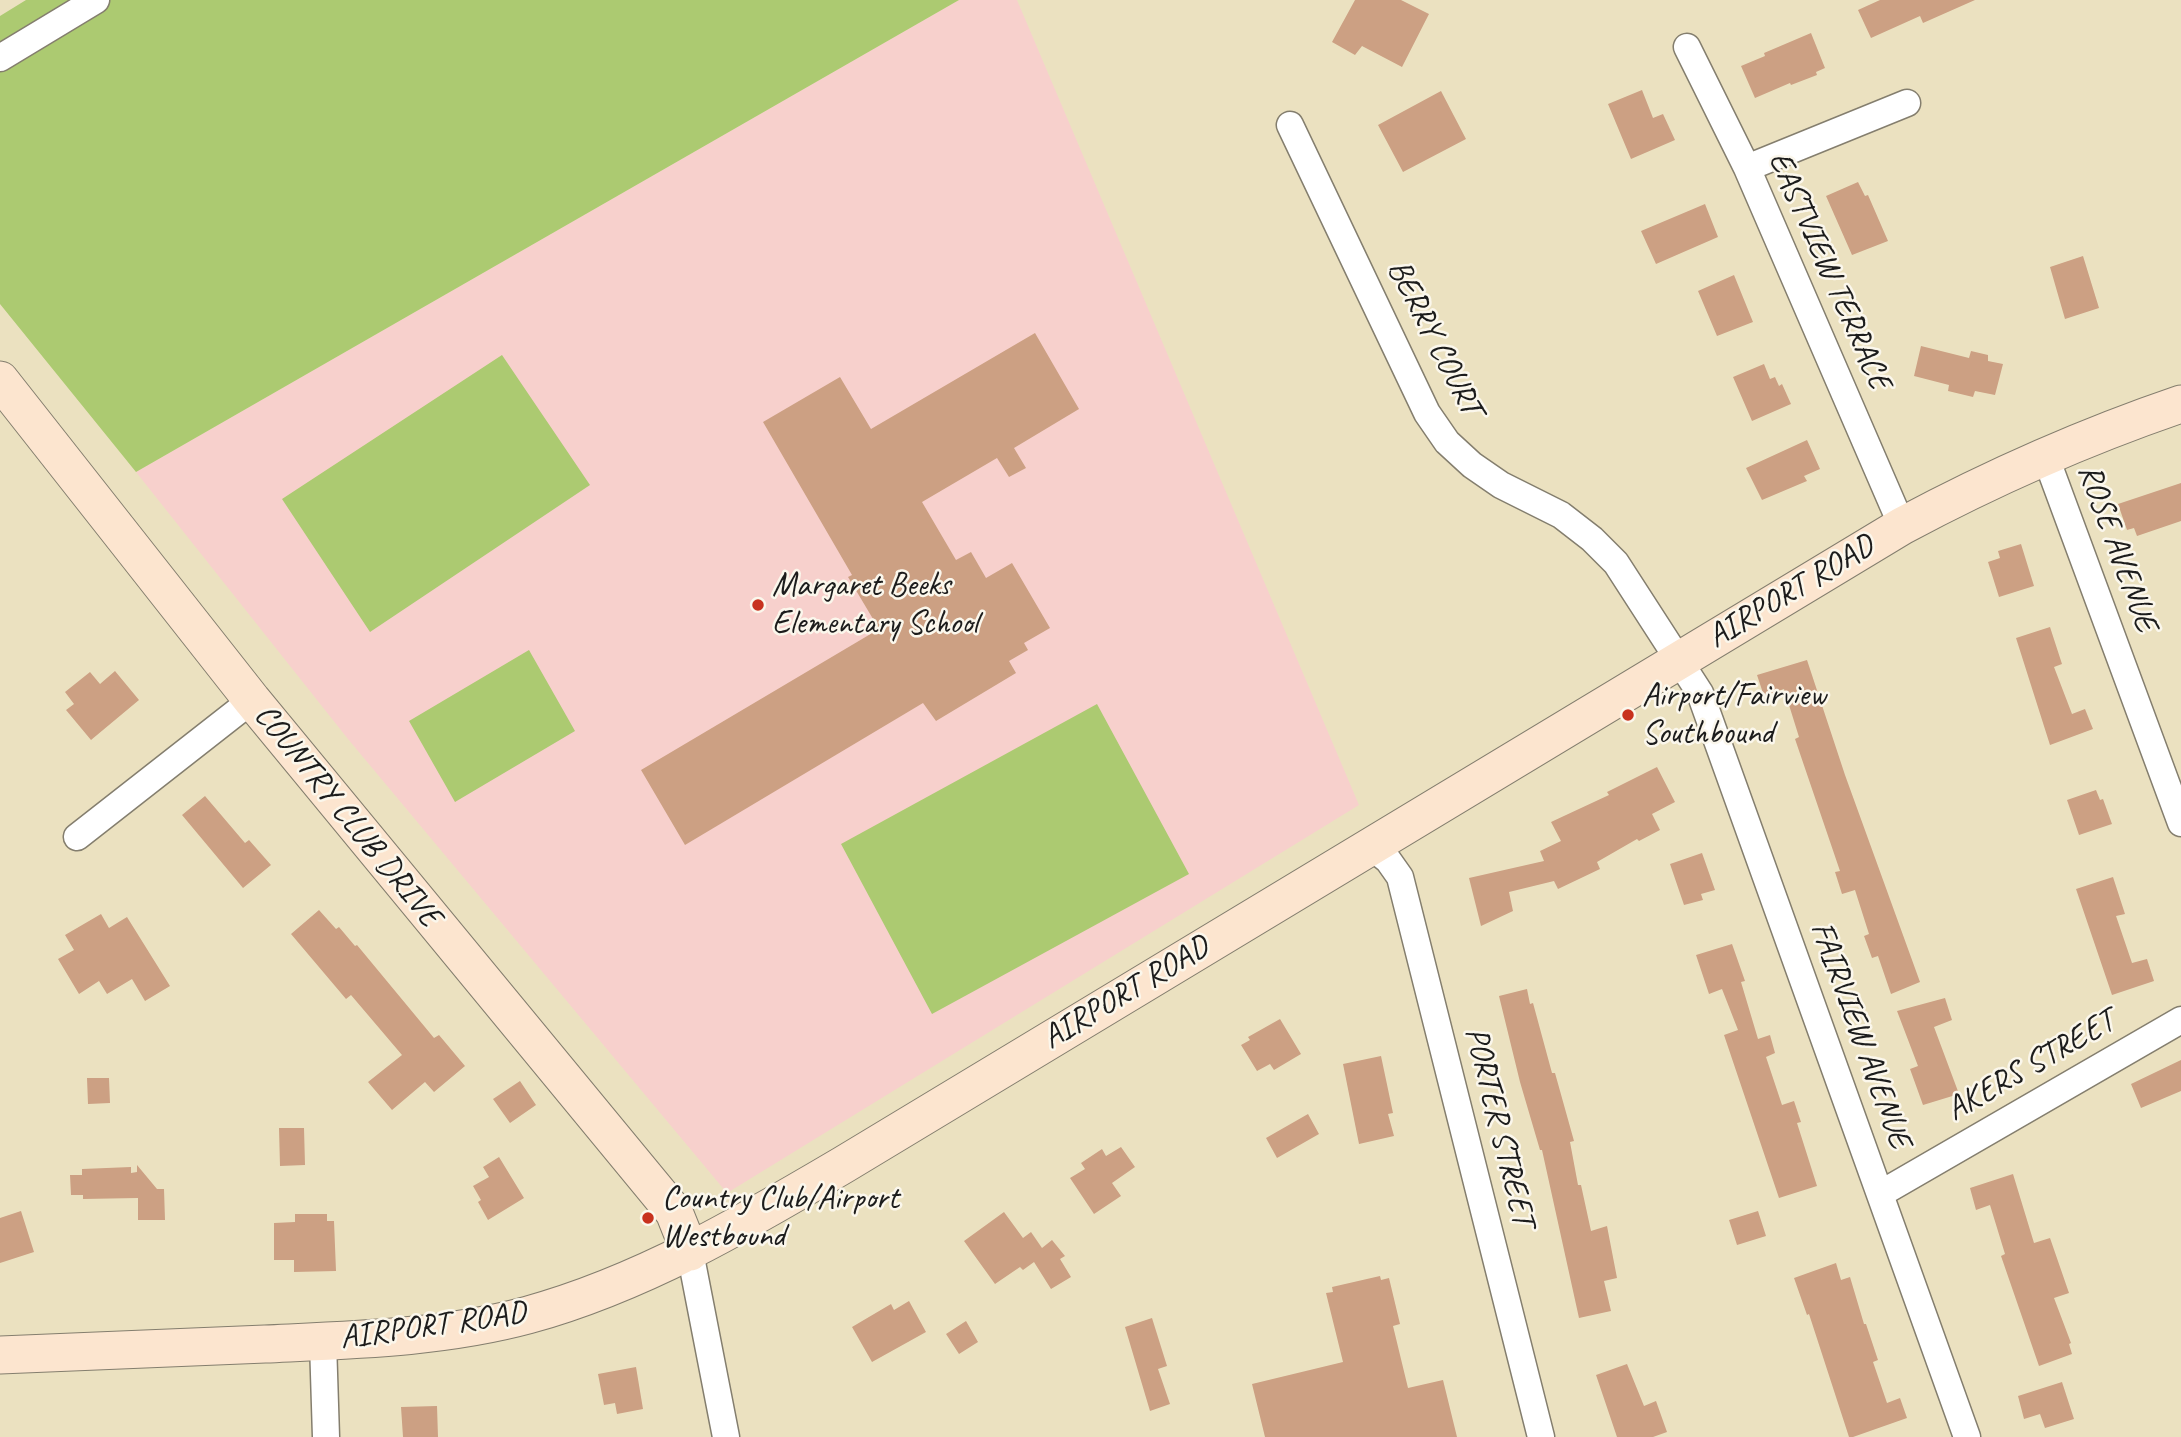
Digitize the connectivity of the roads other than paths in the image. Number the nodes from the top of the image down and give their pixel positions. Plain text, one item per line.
1 (96, 0) edge
2 (1687, 47) dead end
3 (0, 58) edge
4 (1907, 103) dead end
5 (1290, 125) dead end
6 (1747, 168) junction
7 (0, 380) edge
8 (2181, 404) edge
9 (2045, 455) junction
10 (1902, 526) junction
11 (1679, 660) junction
12 (252, 700) junction
13 (2181, 823) edge
14 (76, 837) dead end
15 (1369, 845) junction
16 (2181, 1020) edge
17 (1880, 1194) junction
18 (690, 1252) junction
19 (323, 1342) junction
20 (0, 1355) edge
21 (326, 1437) edge
22 (726, 1437) edge
23 (1541, 1437) edge
24 (1967, 1437) edge

1 - 3 street
2 - 6 street, EASTVIEW TERRACE
4 - 6 street
5 - 11 street, BERRY COURT
6 - 10 street, EASTVIEW TERRACE
7 - 12 street, COUNTRY CLUB DRIVE
8 - 9 street, AIRPORT ROAD
9 - 10 street, AIRPORT ROAD
9 - 13 street, ROSE AVENUE
10 - 11 street, AIRPORT ROAD
11 - 15 street, AIRPORT ROAD
11 - 17 street, FAIRVIEW AVENUE
12 - 14 street
12 - 18 street, COUNTRY CLUB DRIVE
15 - 18 street, AIRPORT ROAD
15 - 23 street, PORTER STREET
16 - 17 street, AKERS STREET
17 - 24 street, FAIRVIEW AVENUE
18 - 19 street, AIRPORT ROAD
18 - 22 street
19 - 20 street, AIRPORT ROAD
19 - 21 street

